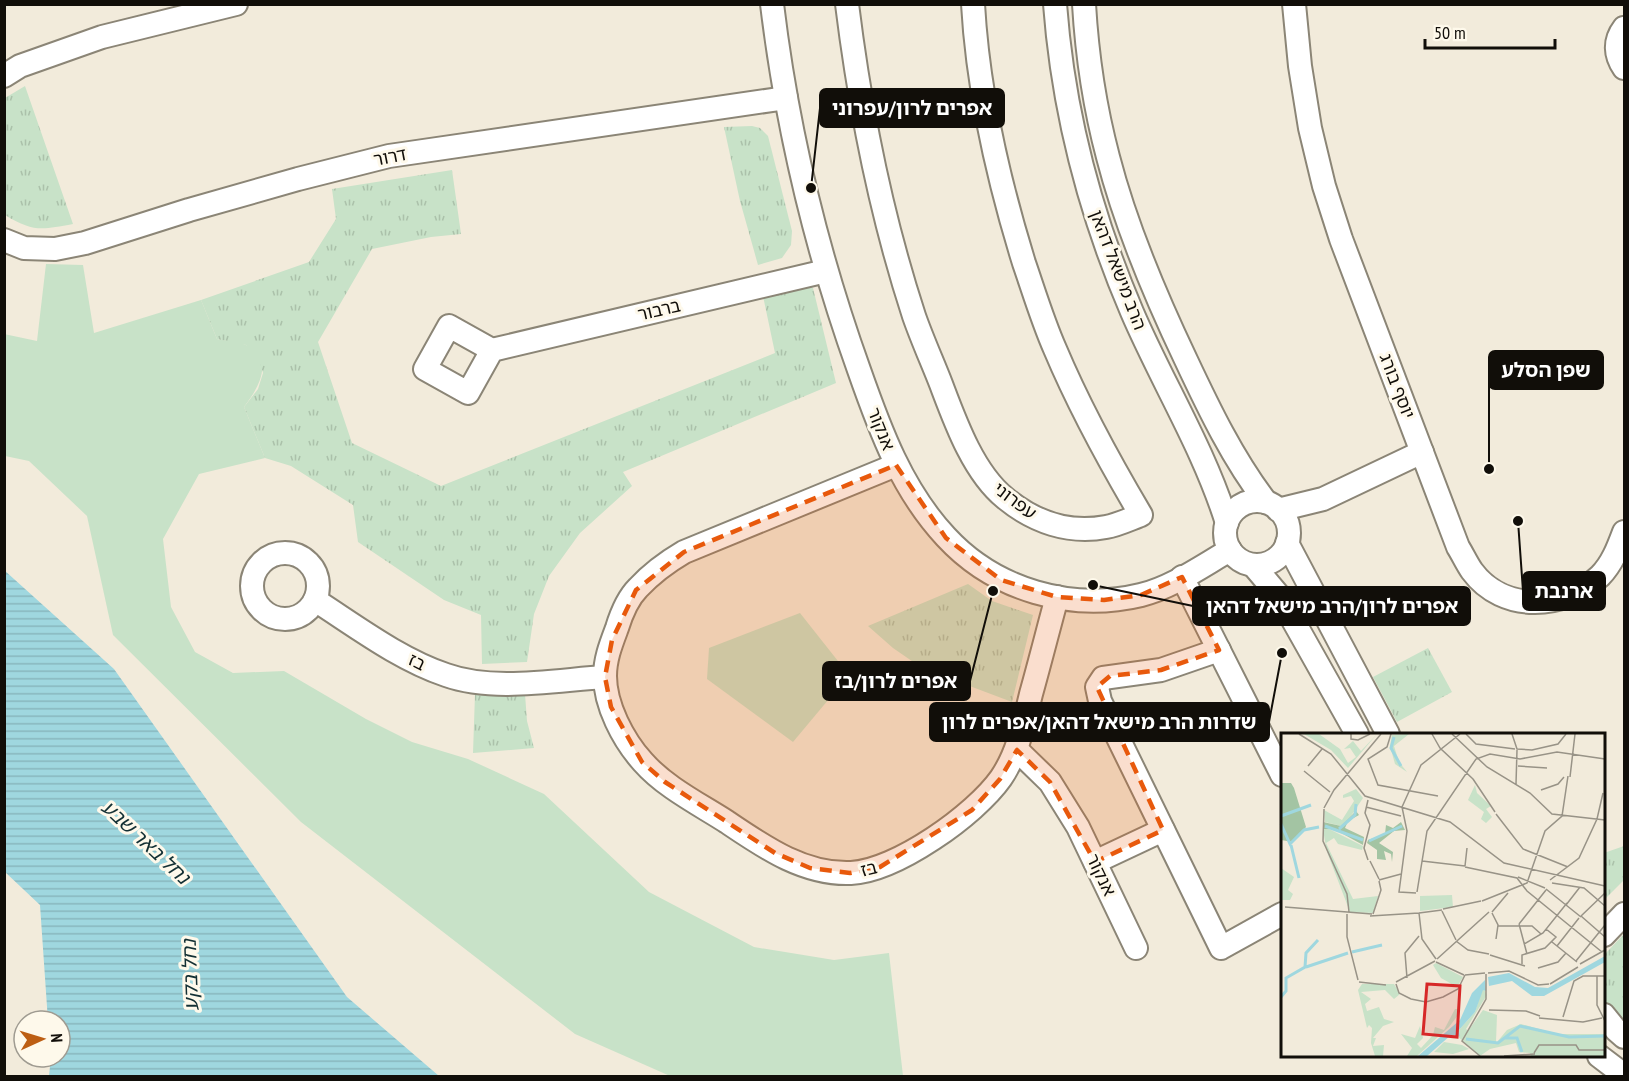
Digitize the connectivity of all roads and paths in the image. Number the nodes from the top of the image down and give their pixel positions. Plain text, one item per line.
1 (236, 4) edge
2 (772, 4) edge
3 (847, 4) edge
4 (974, 4) edge
5 (1055, 4) edge
6 (1083, 4) edge
7 (1294, 4) edge
8 (1624, 28) edge
9 (1624, 68) edge
10 (4, 76) edge
11 (786, 98) junction
12 (4, 240) edge
13 (826, 271) junction
14 (492, 350) dead end
15 (1422, 452) junction
16 (896, 465) junction
17 (1341, 492) junction
18 (1272, 506) junction
19 (1227, 523) junction
20 (1624, 532) edge
21 (1288, 538) junction
22 (1230, 549) junction
23 (1253, 565) junction
24 (1182, 578) junction
25 (1057, 597) junction
26 (315, 600) dead end
27 (1219, 650) junction
28 (605, 677) junction
29 (1356, 733) edge
30 (1388, 733) edge
31 (1017, 750) junction
32 (1281, 773) edge
33 (1163, 830) junction
34 (1095, 862) junction
35 (1624, 914) edge
36 (1281, 915) edge
37 (1605, 934) edge
38 (1136, 948) dead end
39 (1605, 1016) edge
40 (1624, 1037) edge
41 (1600, 1057) edge
42 (1624, 1075) edge

1 - 10 street
2 - 11 street, אנקור
3 - 4 street, עפרוני
5 - 19 street, הרב מישאל דהאן
6 - 18 street, הרב מישאל דהאן
7 - 15 street, יוסף בורג
8 - 9 street
11 - 12 street, דרור
11 - 13 street, אנקור
13 - 14 street, ברבור
13 - 16 street, אנקור
15 - 17 street
15 - 20 street, יוסף בורג
16 - 25 street, אנקור
16 - 28 street, בז
17 - 18 street
17 - 21 street
18 - 19 street
18 - 21 street
19 - 22 street
21 - 23 street
21 - 30 street
22 - 23 street
22 - 24 street, אנקור
23 - 29 street
24 - 25 street, אנקור
24 - 27 street
25 - 31 street, בז
26 - 28 street, בז
27 - 32 street
27 - 33 street
28 - 31 street, בז
31 - 34 street, אנקור
33 - 34 street
33 - 36 street
34 - 38 street, אנקור
35 - 37 street
39 - 40 street
41 - 42 street

